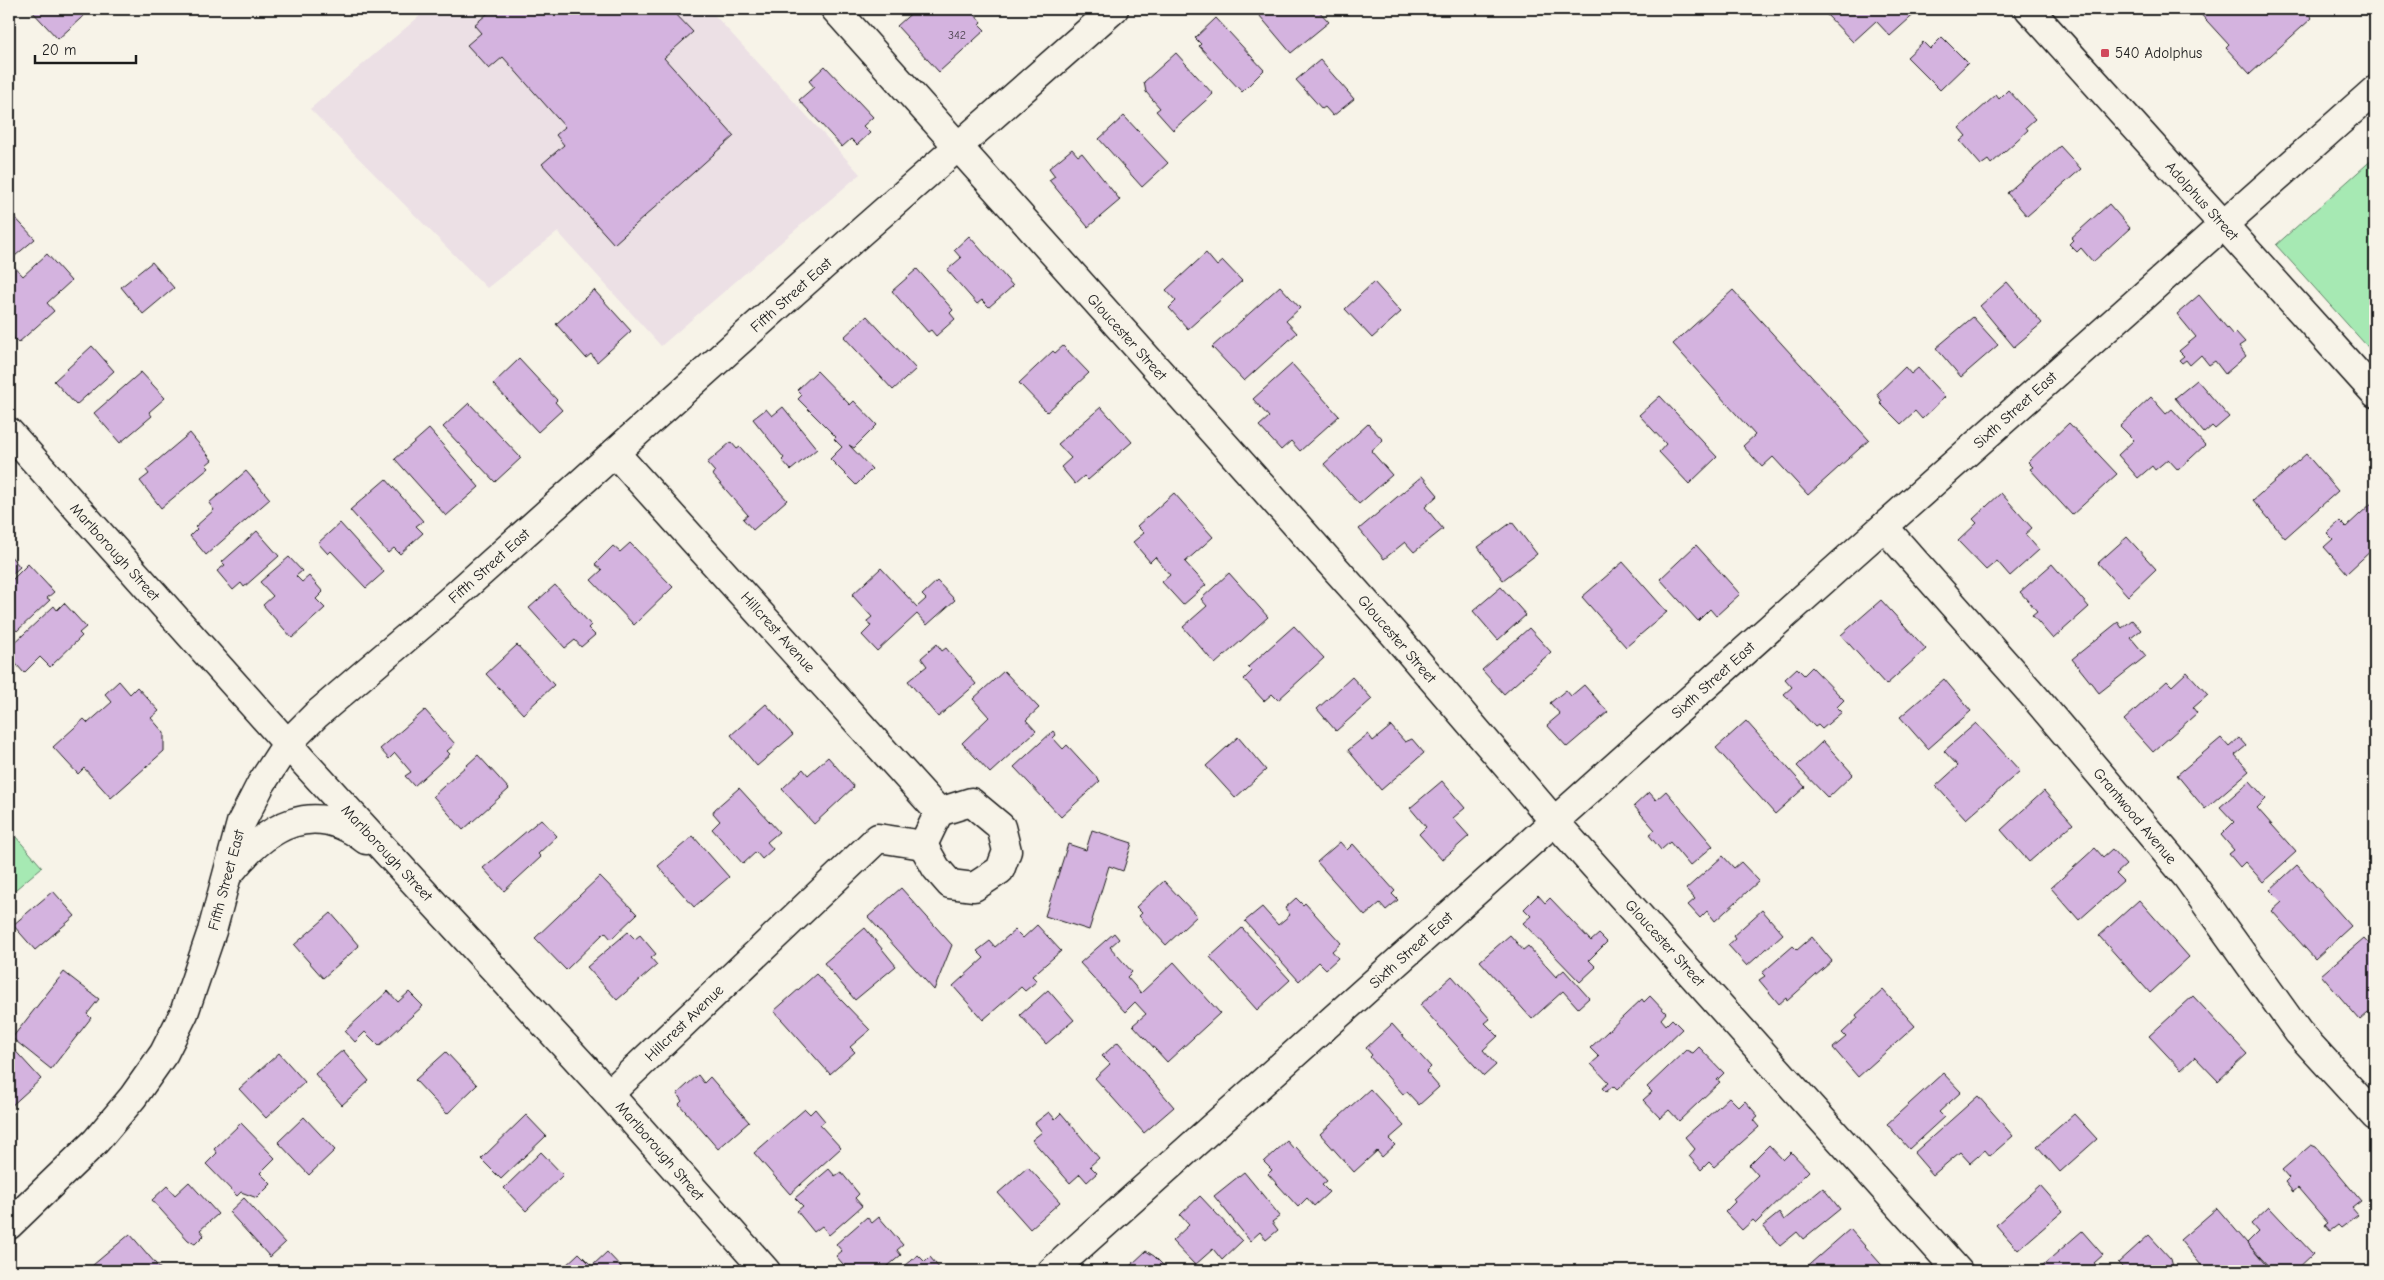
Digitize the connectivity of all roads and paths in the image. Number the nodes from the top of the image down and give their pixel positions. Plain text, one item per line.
1 (834, 9) edge
2 (1114, 9) edge
3 (2029, 9) edge
4 (2375, 90) edge
5 (956, 147) junction
6 (2223, 224) junction
7 (2375, 393) edge
8 (9, 432) edge
9 (616, 453) junction
10 (1884, 526) junction
11 (287, 744) junction
12 (939, 812) junction
13 (1555, 822) junction
14 (923, 845) junction
15 (402, 870) junction
16 (228, 876) junction
17 (609, 1094) junction
18 (2375, 1116) edge
19 (9, 1225) edge
20 (766, 1271) edge
21 (1052, 1271) edge
22 (1958, 1271) edge

1 - 5 street, Gloucester Street
2 - 5 street, Fifth Street East
3 - 6 street, Adolphus Street
4 - 6 street, Sixth Street East
5 - 9 street, Fifth Street East
5 - 13 street, Gloucester Street
6 - 7 street, Adolphus Street
6 - 10 street, Sixth Street East
8 - 11 street, Marlborough Street
9 - 11 street, Fifth Street East
9 - 12 street, Hillcrest Avenue
10 - 13 street, Sixth Street East
10 - 18 street, Grantwood Avenue
11 - 15 street, Marlborough Street
11 - 16 street, Fifth Street East
12 - 14 street
12 - 14 street
13 - 21 street, Sixth Street East
13 - 22 street, Gloucester Street
14 - 17 street, Hillcrest Avenue
15 - 16 street
15 - 17 street, Marlborough Street
16 - 19 street, Fifth Street East
17 - 20 street, Marlborough Street

